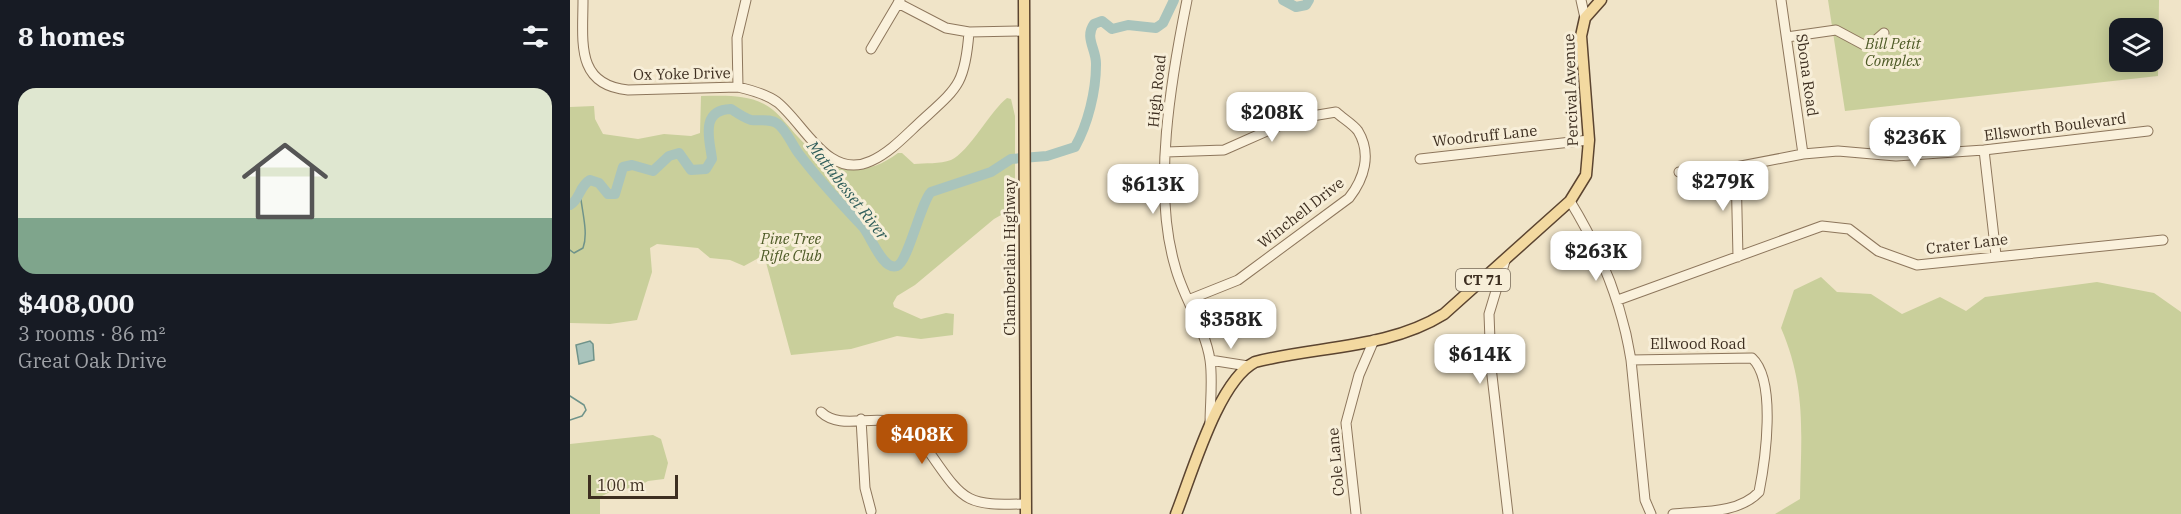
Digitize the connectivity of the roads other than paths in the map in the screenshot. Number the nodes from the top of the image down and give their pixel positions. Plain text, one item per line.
1 (583, 0) edge
2 (746, 0) edge
3 (1024, 0) edge
4 (1187, 0) edge
5 (1581, 0) edge
6 (1601, 0) edge
7 (1781, 0) edge
8 (899, 2) edge
9 (1585, 18) junction
10 (1024, 31) junction
11 (969, 32) junction
12 (1884, 33) dead end
13 (1787, 37) junction
14 (871, 49) dead end
15 (738, 87) junction
16 (2148, 131) dead end
17 (1589, 140) junction
18 (1984, 150) junction
19 (1166, 152) junction
20 (1803, 154) junction
21 (1420, 159) dead end
22 (1736, 167) junction
23 (1679, 172) dead end
24 (1570, 201) junction
25 (2163, 240) dead end
26 (1996, 255) junction
27 (1738, 257) junction
28 (1505, 261) junction
29 (1188, 300) junction
30 (1618, 300) junction
31 (1374, 340) junction
32 (1210, 360) junction
33 (1631, 360) junction
34 (1248, 366) junction
35 (821, 412) dead end
36 (861, 419) junction
37 (1210, 428) junction
38 (1026, 509) edge
39 (871, 511) dead end
40 (1176, 514) edge
41 (1356, 514) edge
42 (1508, 514) edge
43 (1651, 514) edge
44 (1673, 514) edge

1 - 15 street, Ox Yoke Drive
2 - 15 street
3 - 10 main road, Chamberlain Highway
4 - 19 street, High Road
5 - 9 street
6 - 9 main road, Percival Avenue
7 - 13 street, Sbona Road
8 - 11 street
8 - 14 street
9 - 17 main road, Percival Avenue / CT 71
10 - 11 street
10 - 38 main road, Chamberlain Highway
11 - 15 street, Ox Yoke Drive
12 - 13 street
13 - 20 street, Sbona Road
16 - 18 street, Ellsworth Boulevard
17 - 21 street, Woodruff Lane
17 - 24 main road, Percival Avenue / CT 71
18 - 20 street, Ellsworth Boulevard
18 - 26 street
19 - 29 street, High Road
19 - 29 street, Winchell Drive
20 - 22 street, Ellsworth Boulevard
22 - 23 street, Ellsworth Boulevard
22 - 27 street
24 - 28 main road, Percival Avenue / CT 71
24 - 30 street, Ellwood Road
25 - 26 street, Crater Lane
26 - 27 street, Crater Lane
27 - 30 street, Crater Lane
28 - 31 main road, Percival Avenue / CT 71
28 - 42 street
29 - 32 street, High Road
30 - 33 street, Ellwood Road
31 - 34 main road, Percival Avenue / CT 71
31 - 41 street, Cole Lane
32 - 34 street
32 - 37 street, High Road
33 - 43 street, Ellwood Road
33 - 44 street, Ellwood Road
34 - 37 main road
35 - 36 street
36 - 38 street
36 - 39 street
37 - 40 main road, High Road

